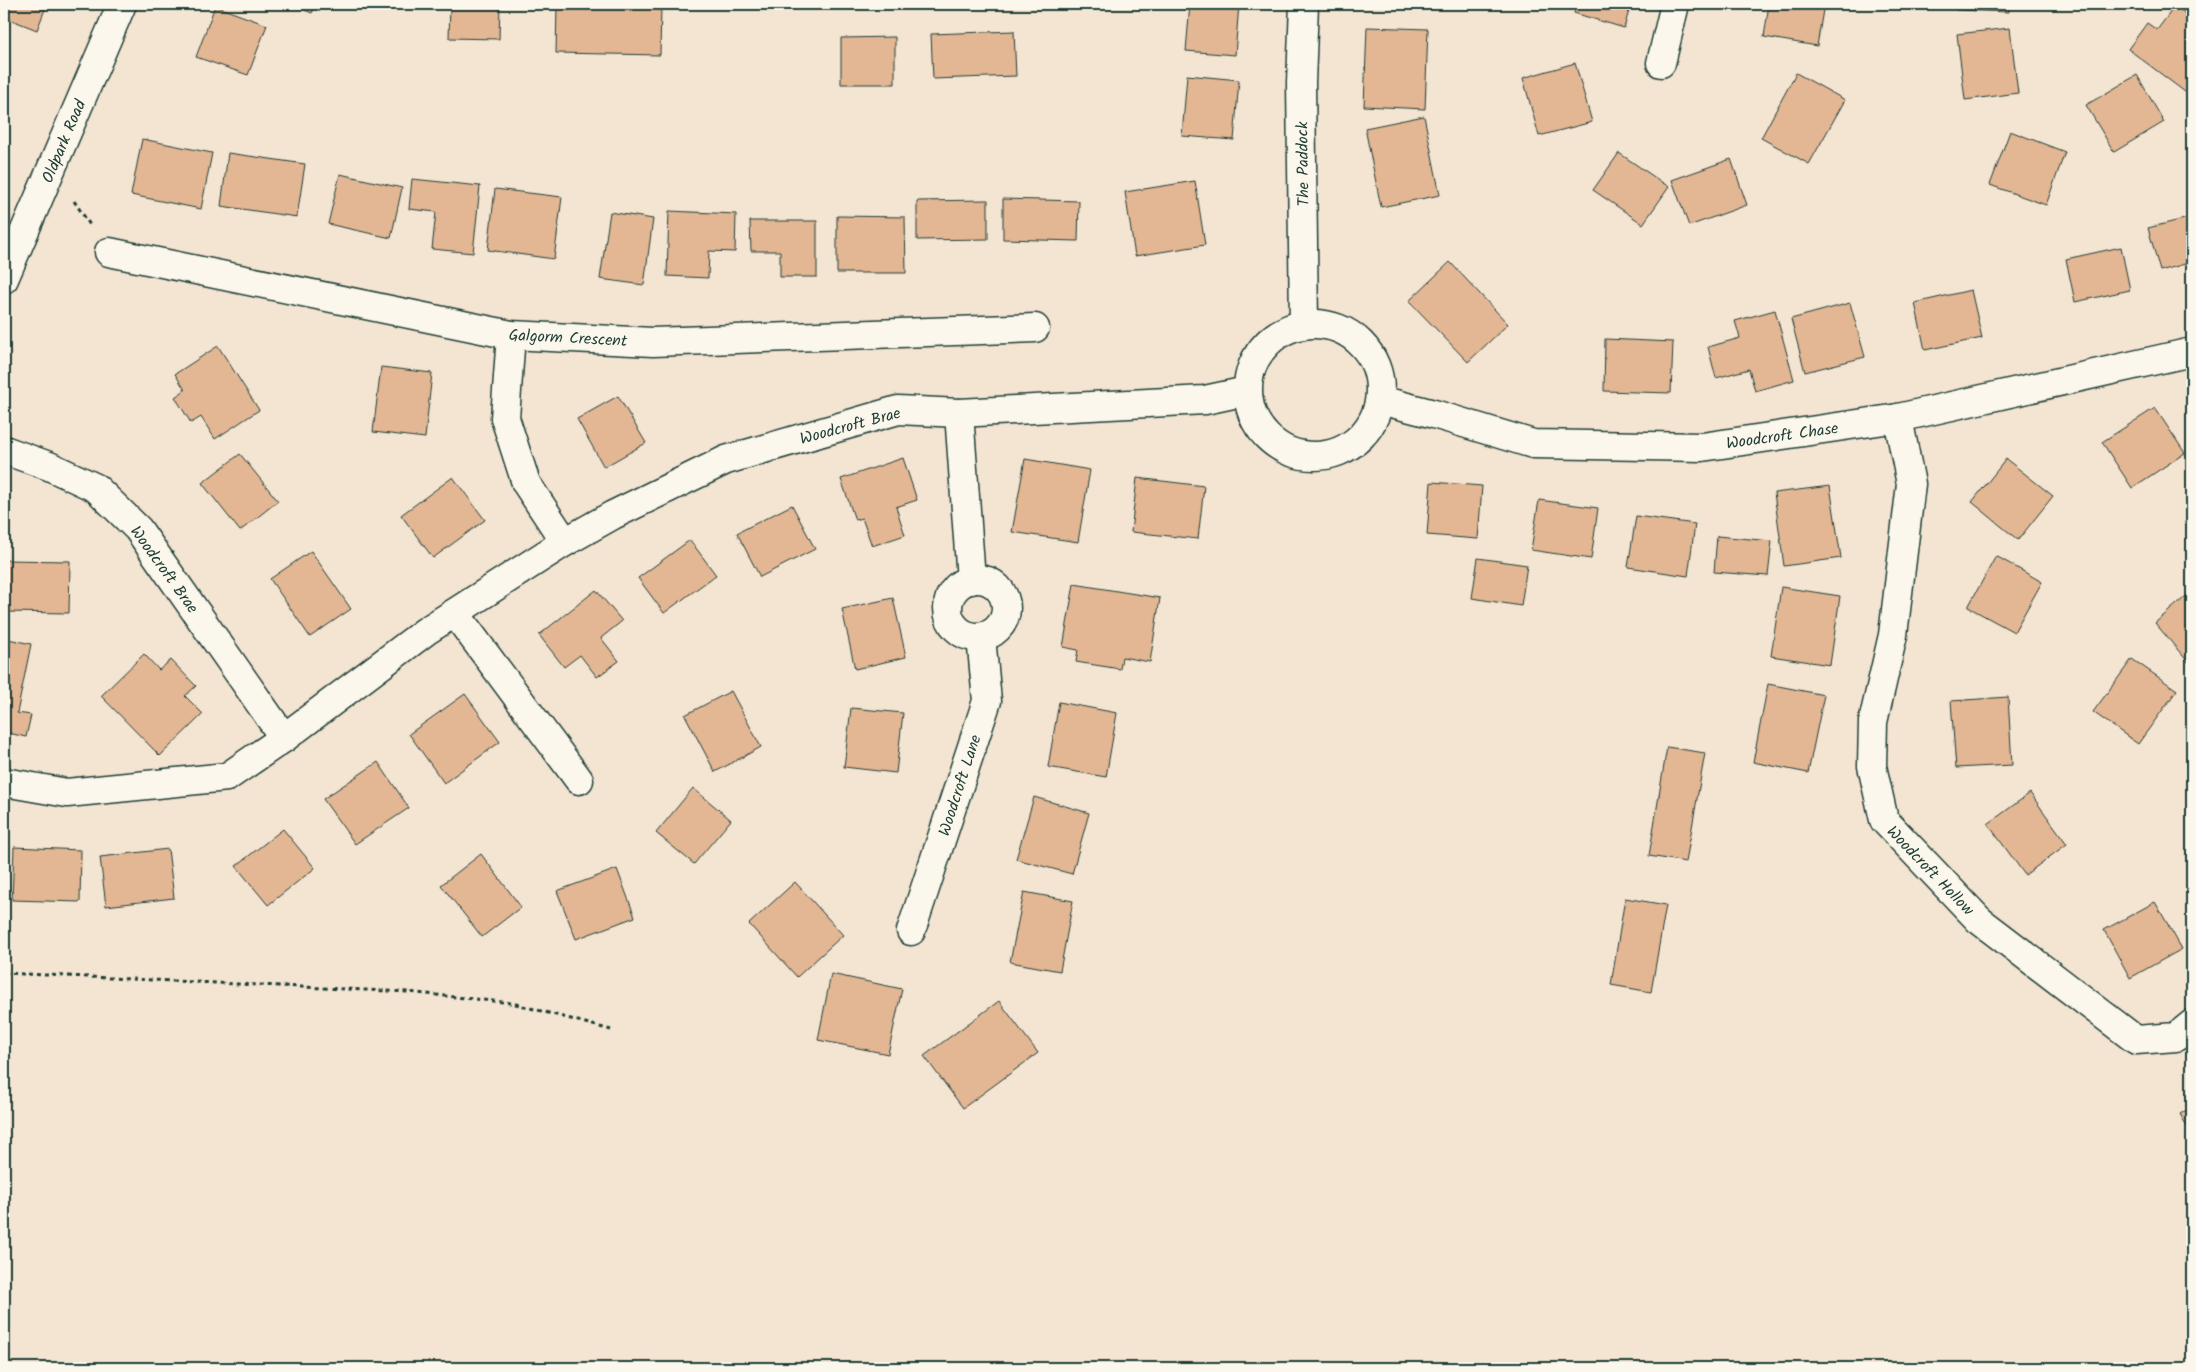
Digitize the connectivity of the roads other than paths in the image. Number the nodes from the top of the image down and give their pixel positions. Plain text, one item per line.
1 (122, 4) edge
2 (1304, 4) edge
3 (1675, 4) edge
4 (1661, 63) dead end
5 (109, 252) road end
6 (4, 279) edge
7 (1304, 325) junction
8 (1034, 328) dead end
9 (511, 335) junction
10 (2187, 353) edge
11 (1247, 391) junction
12 (1380, 400) junction
13 (959, 413) junction
14 (1898, 418) junction
15 (4, 450) edge
16 (565, 542) junction
17 (972, 580) junction
18 (455, 613) junction
19 (981, 637) junction
20 (284, 738) junction
21 (579, 780) dead end
22 (4, 782) edge
23 (911, 931) dead end
24 (2192, 1024) edge

1 - 6 street, Oldpark Road
2 - 7 street, The Paddock
3 - 4 street
5 - 9 street, Galgorm Crescent
7 - 11 street
7 - 12 street
8 - 9 street, Galgorm Crescent
9 - 16 street
10 - 14 street, Woodcroft Chase
11 - 12 street
11 - 13 street, Woodcroft Brae
12 - 14 street, Woodcroft Chase
13 - 16 street, Woodcroft Brae
13 - 17 street
14 - 24 street, Woodcroft Hollow
15 - 20 street, Woodcroft Brae
16 - 18 street, Woodcroft Brae
17 - 19 street
17 - 19 street
18 - 20 street, Woodcroft Brae
18 - 21 street
19 - 23 street, Woodcroft Lane
20 - 22 street, Woodcroft Brae

